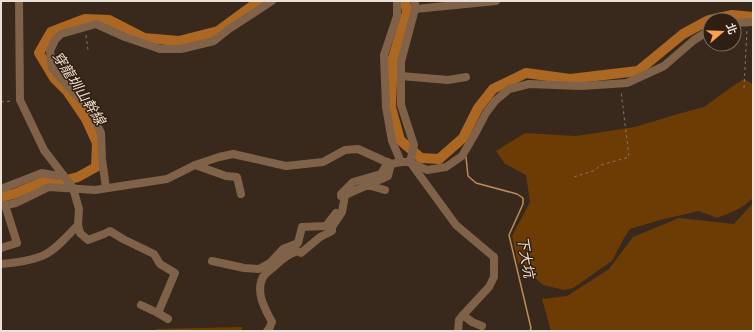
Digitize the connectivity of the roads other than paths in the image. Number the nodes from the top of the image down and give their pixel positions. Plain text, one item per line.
1 (19, 1) edge
2 (272, 1) edge
3 (396, 1) edge
4 (496, 1) edge
5 (415, 5) edge
6 (702, 35) edge
7 (401, 76) junction
8 (466, 77) dead end
9 (401, 162) junction
10 (410, 162) junction
11 (389, 163) junction
12 (195, 165) junction
13 (63, 175) junction
14 (366, 186) junction
15 (72, 188) junction
16 (106, 188) junction
17 (1, 189) edge
18 (385, 190) dead end
19 (241, 194) dead end
20 (3, 205) edge
21 (78, 225) junction
22 (1, 248) edge
23 (212, 261) dead end
24 (1, 264) edge
25 (141, 305) dead end
26 (158, 313) junction
27 (463, 315) junction
28 (168, 319) dead end
29 (482, 326) dead end
30 (267, 331) edge
31 (458, 331) edge

1 - 13 street
2 - 16 street
3 - 9 street
4 - 5 street
5 - 7 street
6 - 10 street
7 - 8 street
7 - 10 street
9 - 10 street
9 - 11 street
10 - 27 street
11 - 12 street
11 - 14 street
11 - 23 street
12 - 16 street
12 - 19 street
13 - 15 street
13 - 17 street
14 - 18 street
14 - 30 street
15 - 16 street
15 - 20 street
15 - 21 street
20 - 22 street
21 - 24 street
21 - 26 street
25 - 26 street
26 - 28 street
27 - 29 street
27 - 31 street

